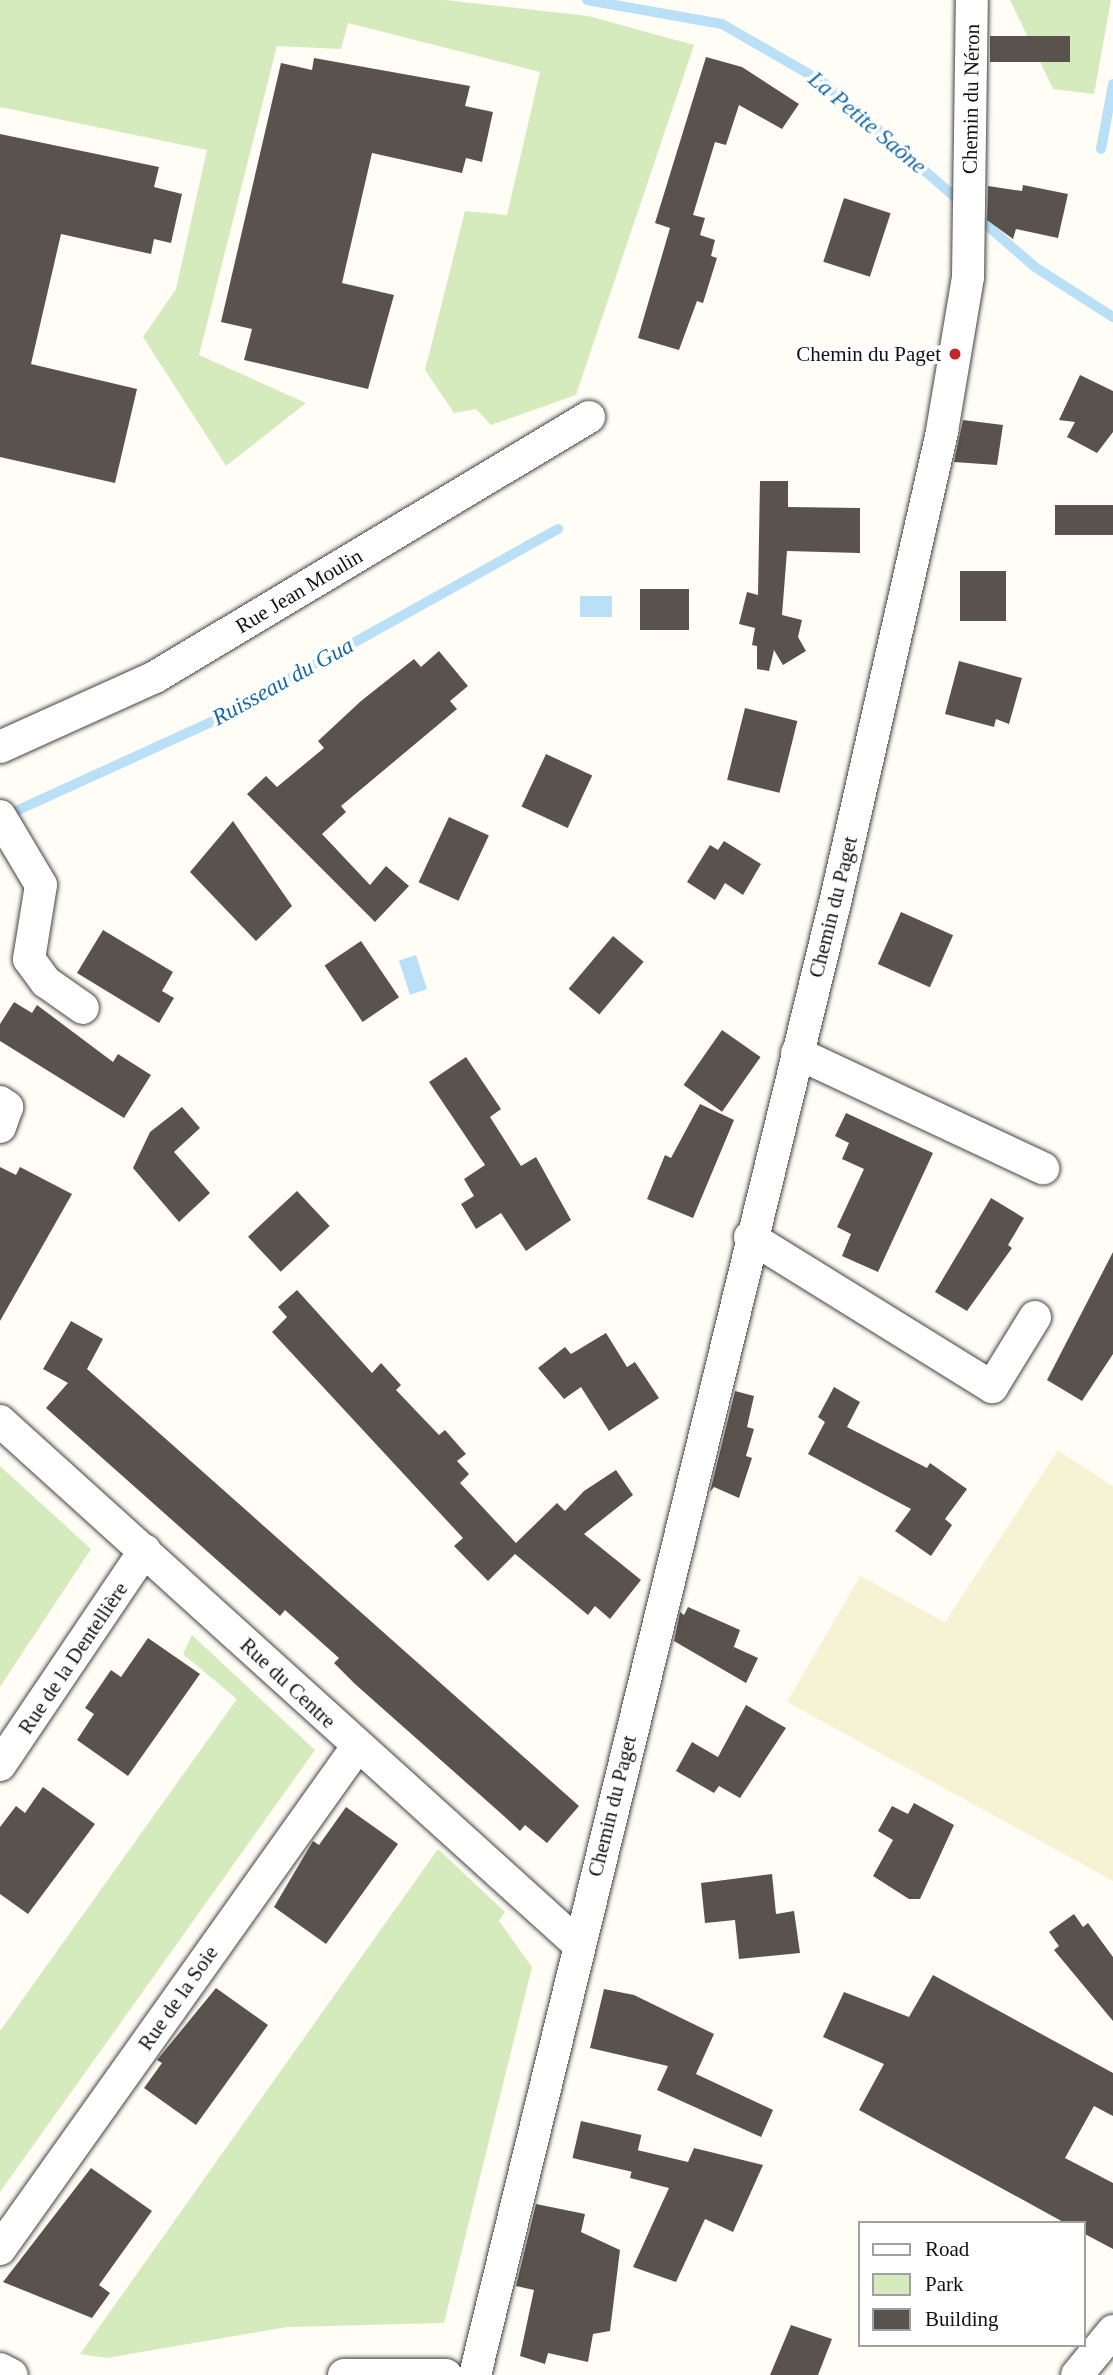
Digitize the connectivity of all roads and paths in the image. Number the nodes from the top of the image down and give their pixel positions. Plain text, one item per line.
1 (972, 0) edge
2 (970, 212) joint
3 (589, 416) dead end
4 (0, 747) edge
5 (3, 821) edge
6 (83, 1008) dead end
7 (797, 1053) junction
8 (0, 1102) edge
9 (0, 1127) edge
10 (1043, 1168) dead end
11 (750, 1237) junction
12 (1035, 1317) dead end
13 (0, 1420) edge
14 (145, 1550) junction
15 (357, 1746) junction
16 (0, 1765) edge
17 (578, 1944) junction
18 (0, 2249) edge
19 (1113, 2331) edge
20 (0, 2369) edge
21 (12, 2375) edge
22 (344, 2375) edge
23 (446, 2375) edge
24 (475, 2375) edge
25 (1077, 2375) edge

1 - 2 street, Chemin du Néron
2 - 7 street, Chemin du Paget
3 - 4 street, Rue Jean Moulin
5 - 6 street
7 - 10 street
7 - 11 street, Chemin du Paget
8 - 9 street
11 - 12 street
11 - 17 street, Chemin du Paget
13 - 14 street, Rue du Centre
14 - 15 street, Rue du Centre
14 - 16 street, Rue de la Dentellière
15 - 17 street, Rue du Centre
15 - 18 street, Rue de la Soie
17 - 24 street, Chemin du Paget
19 - 25 street
20 - 21 street
22 - 23 street

